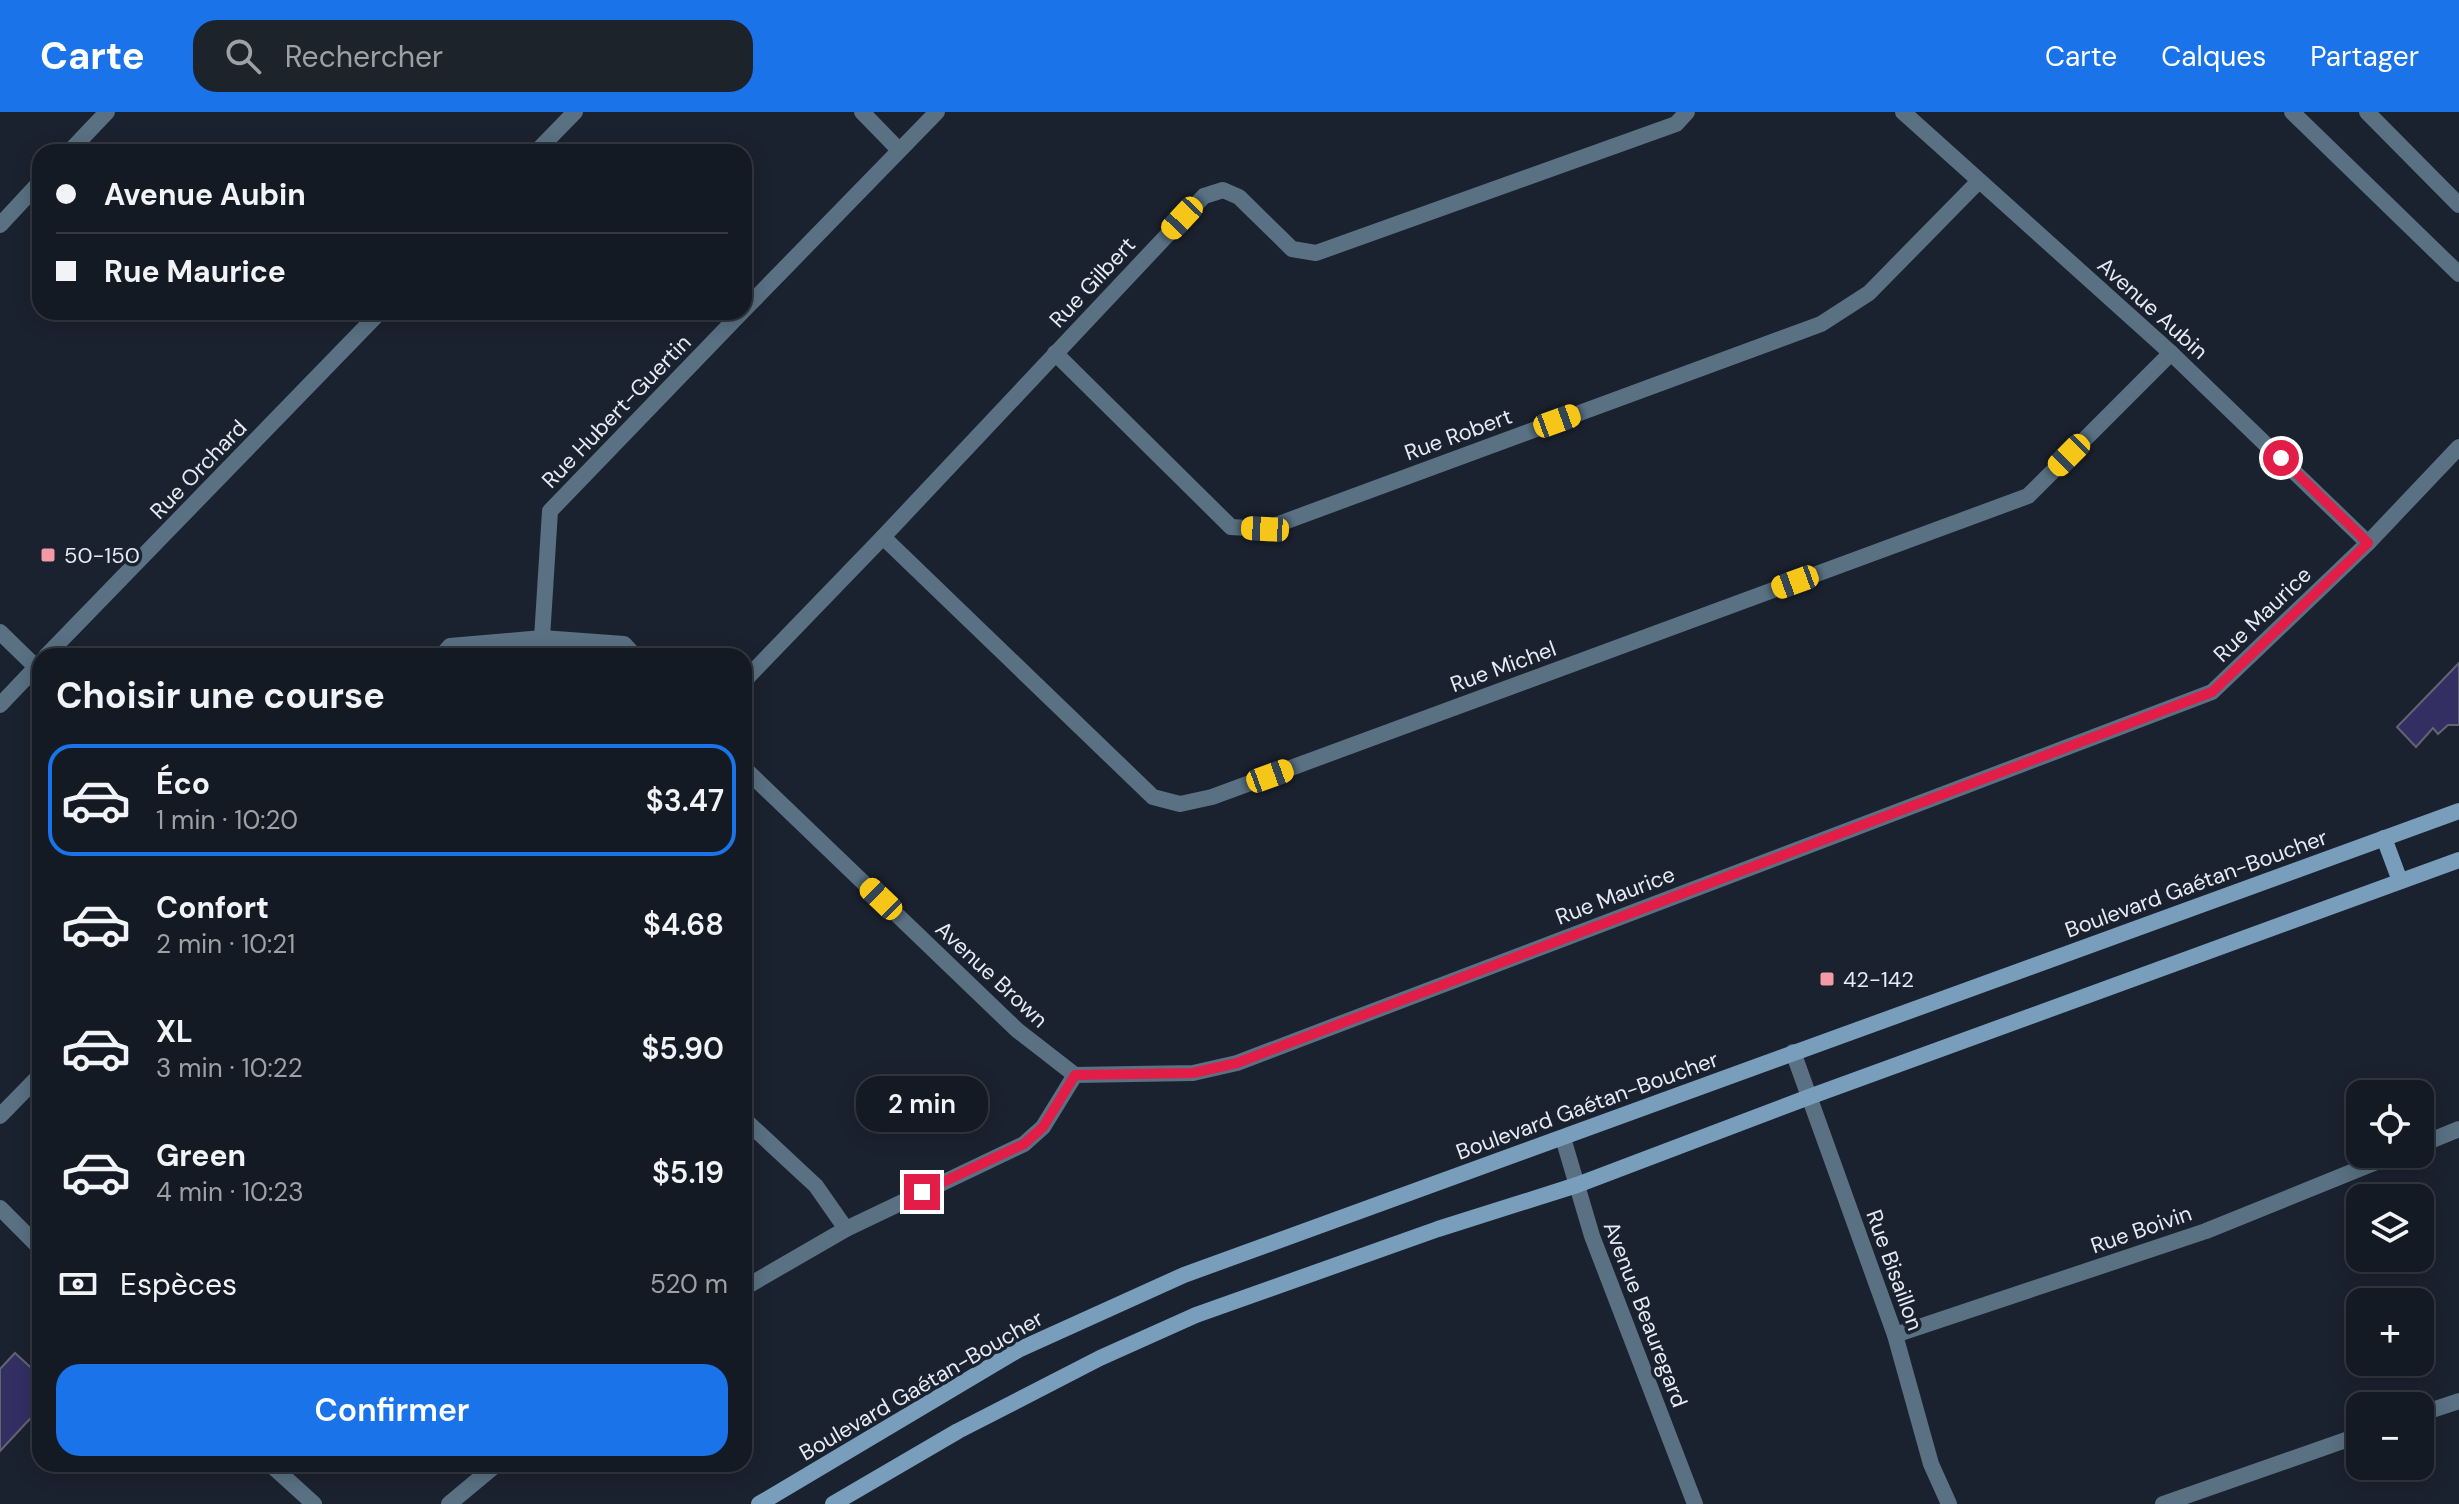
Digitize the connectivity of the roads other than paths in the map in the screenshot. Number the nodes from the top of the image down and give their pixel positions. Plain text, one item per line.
1 (107, 112) edge
2 (575, 112) edge
3 (862, 112) edge
4 (937, 112) edge
5 (1687, 112) edge
6 (1903, 112) edge
7 (2292, 112) edge
8 (2367, 112) edge
9 (77, 144) edge
10 (544, 144) edge
11 (899, 150) junction
12 (1978, 182) junction
13 (32, 191) edge
14 (2459, 205) edge
15 (0, 225) edge
16 (2459, 274) edge
17 (752, 302) edge
18 (372, 320) edge
19 (734, 320) edge
20 (1055, 353) junction
21 (2171, 353) junction
22 (2459, 447) edge
23 (883, 537) junction
24 (2368, 543) junction
25 (0, 632) edge
26 (542, 638) junction
27 (56, 648) edge
28 (448, 648) edge
29 (628, 648) edge
30 (32, 657) edge
31 (32, 673) edge
32 (752, 673) edge
33 (0, 705) edge
34 (752, 776) edge
35 (2459, 811) edge
36 (2384, 838) junction
37 (2459, 860) edge
38 (2400, 881) junction
39 (1793, 1052) junction
40 (1075, 1075) junction
41 (32, 1083) edge
42 (1809, 1097) junction
43 (0, 1116) edge
44 (752, 1126) edge
45 (2459, 1129) edge
46 (1563, 1138) junction
47 (2434, 1139) edge
48 (2361, 1168) edge
49 (1577, 1185) junction
50 (0, 1208) edge
51 (846, 1229) junction
52 (32, 1240) edge
53 (752, 1283) edge
54 (1895, 1335) junction
55 (2459, 1401) edge
56 (2434, 1409) edge
57 (2346, 1440) edge
58 (279, 1472) edge
59 (487, 1472) edge
60 (314, 1504) edge
61 (449, 1504) edge
62 (759, 1504) edge
63 (833, 1504) edge
64 (1695, 1504) edge
65 (1949, 1504) edge
66 (2163, 1504) edge

1 - 9 street
2 - 10 street
3 - 11 street
4 - 11 street, Rue Hubert-Guertin
5 - 20 street, Rue Gilbert
6 - 12 street, Avenue Aubin
7 - 16 street
8 - 14 street
11 - 17 street, Rue Hubert-Guertin
12 - 20 street, Rue Robert
12 - 21 street, Avenue Aubin
13 - 15 street
18 - 27 street, Rue Orchard
19 - 26 street, Rue Hubert-Guertin
20 - 23 street, Rue Gilbert
21 - 23 street, Rue Michel
21 - 24 street, Avenue Aubin
22 - 24 street, Rue Maurice
23 - 32 street, Rue Gilbert
24 - 40 street, Rue Maurice
25 - 30 street
26 - 28 street
26 - 29 street
31 - 33 street, Rue Orchard
34 - 40 street, Avenue Brown
35 - 36 main road, Boulevard Gaétan-Boucher
36 - 38 main road
36 - 39 main road, Boulevard Gaétan-Boucher
37 - 38 main road
38 - 42 main road
39 - 42 street, Rue Bisaillon
39 - 46 main road, Boulevard Gaétan-Boucher
40 - 51 street
41 - 43 street
42 - 49 main road
42 - 54 street, Rue Bisaillon
44 - 51 street
45 - 47 street
46 - 49 street, Avenue Beauregard
46 - 62 main road, Boulevard Gaétan-Boucher
48 - 54 street, Rue Boivin
49 - 63 main road
49 - 64 street, Avenue Beauregard
50 - 52 street
51 - 53 street
54 - 65 street, Rue Bisaillon
55 - 56 street
57 - 66 street
58 - 60 street
59 - 61 street

